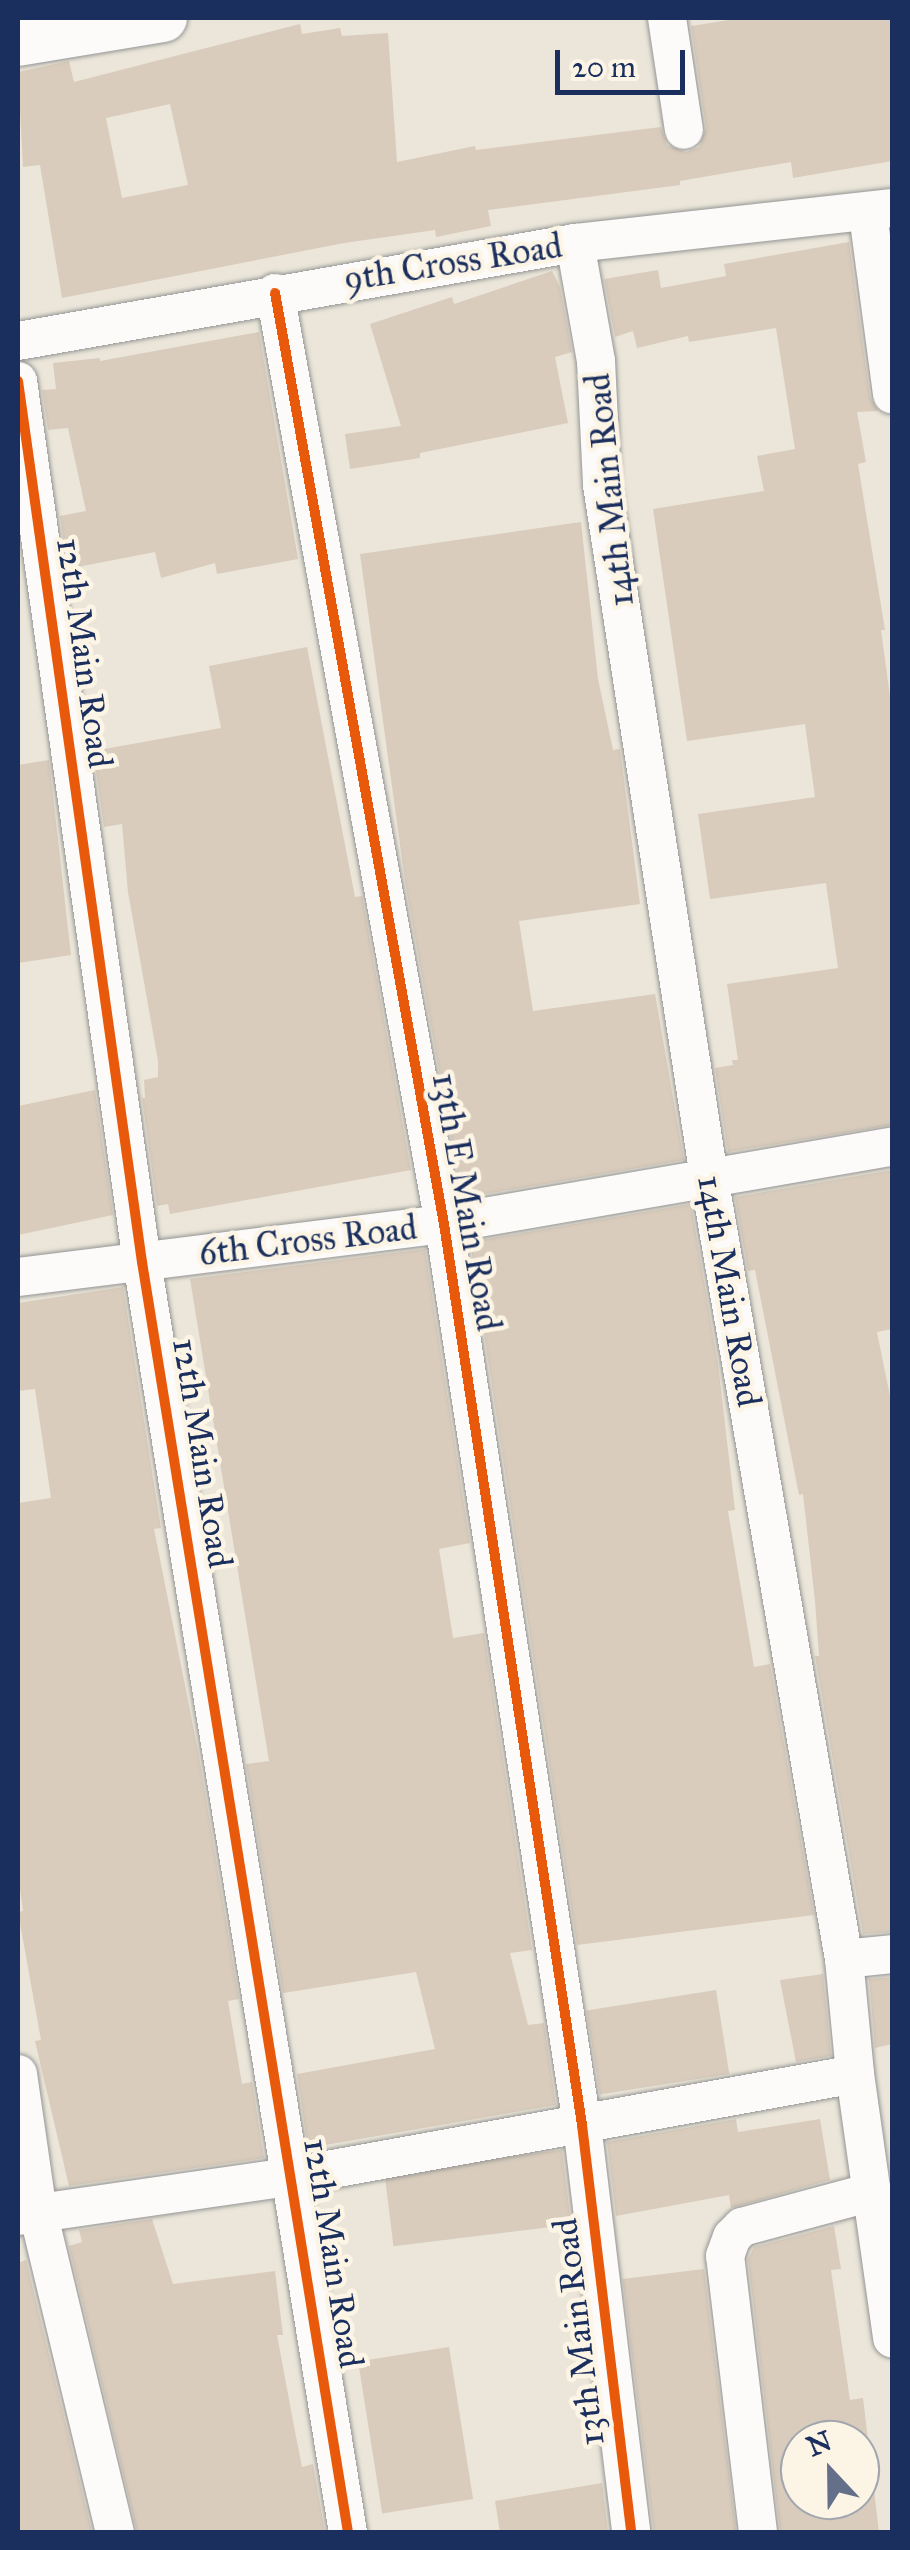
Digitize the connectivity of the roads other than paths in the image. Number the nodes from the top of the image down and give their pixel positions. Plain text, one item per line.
1 (163, 18) edge
2 (666, 18) edge
3 (18, 42) edge
4 (684, 130) dead end
5 (880, 211) edge
6 (575, 243) junction
7 (275, 292) junction
8 (18, 342) edge
9 (18, 381) edge
10 (892, 394) edge
11 (892, 1147) edge
12 (709, 1177) junction
13 (444, 1224) junction
14 (142, 1262) junction
15 (18, 1277) edge
16 (892, 1954) edge
17 (844, 1958) junction
18 (18, 2074) edge
19 (855, 2074) junction
20 (582, 2124) junction
21 (294, 2176) junction
22 (880, 2200) edge
23 (28, 2214) edge
24 (889, 2283) edge
25 (892, 2338) edge
26 (115, 2532) edge
27 (348, 2532) edge
28 (632, 2532) edge
29 (758, 2532) edge

1 - 3 street
2 - 4 street
5 - 6 street, 9th Cross Road
5 - 10 street
6 - 7 street, 9th Cross Road
6 - 12 street, 14th Main Road
7 - 8 street, 9th Cross Road
7 - 13 street, 13th E Main Road
9 - 14 street, 12th Main Road
11 - 12 street, 6th Cross Road
12 - 13 street, 6th Cross Road
12 - 17 street, 14th Main Road
13 - 14 street, 6th Cross Road
13 - 20 street, 13th E Main Road
14 - 15 street, 6th Cross Road
14 - 21 street, 12th Main Road
16 - 17 street
17 - 19 street, 14th Main Road
18 - 23 street
19 - 20 street
19 - 22 street, 14th Main Road
20 - 21 street
20 - 28 street, 13th Main Road
21 - 23 street
21 - 27 street, 12th Main Road
22 - 24 street, 14th Main Road
22 - 29 street
23 - 26 street
24 - 25 street, 14th Main Road

